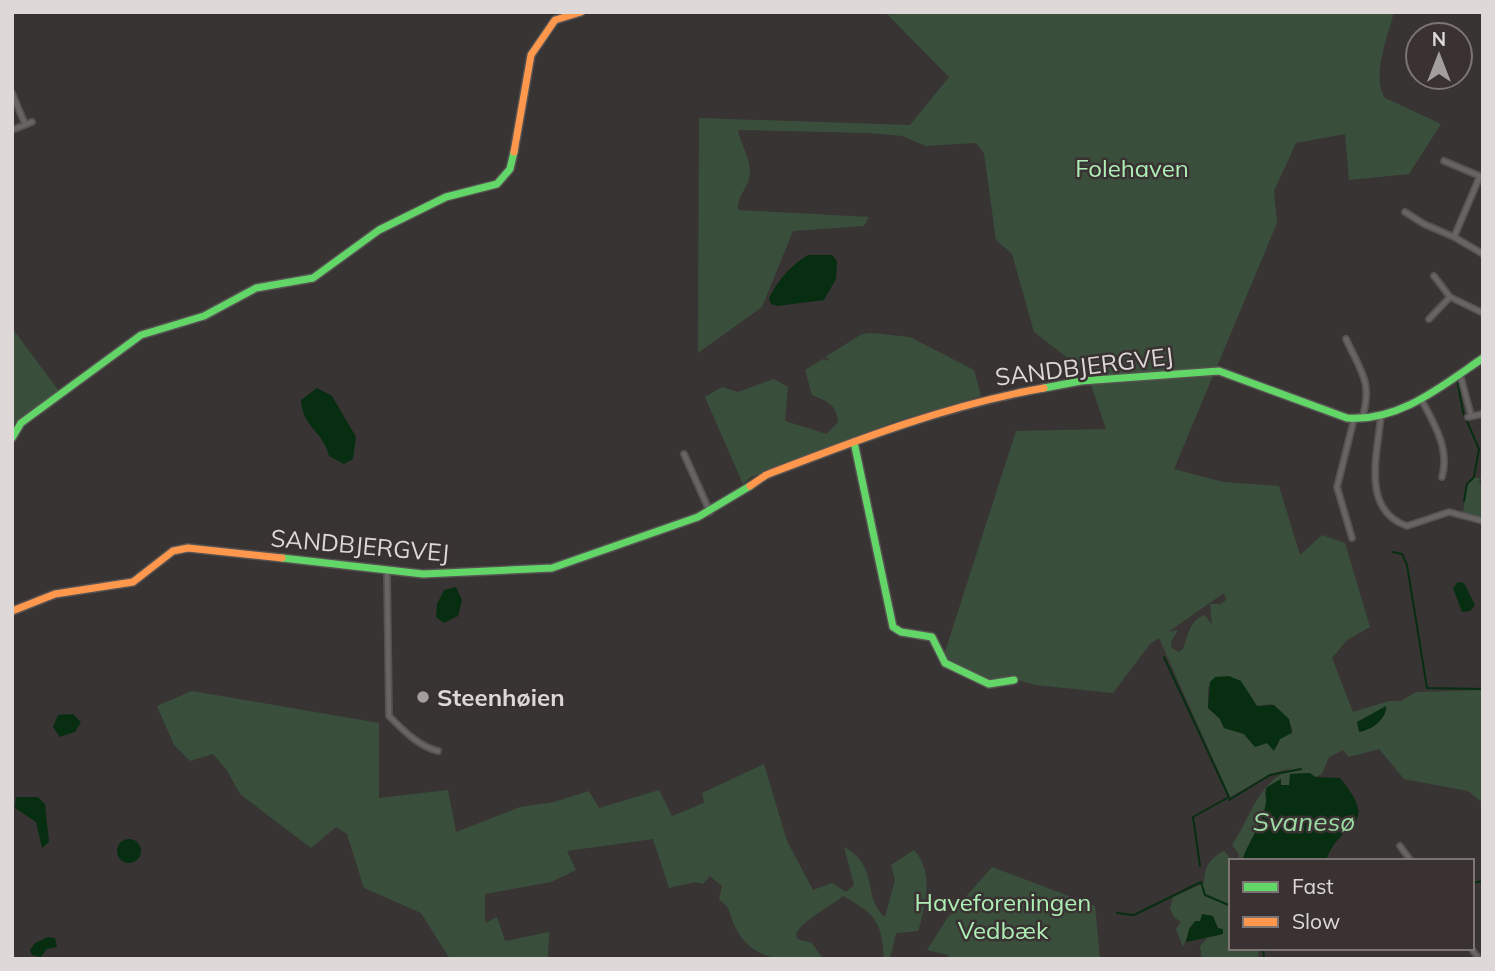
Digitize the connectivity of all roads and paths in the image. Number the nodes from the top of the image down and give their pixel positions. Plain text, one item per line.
1 (581, 12) edge
2 (12, 93) edge
3 (32, 122) dead end
4 (25, 124) junction
5 (12, 130) edge
6 (1444, 160) dead end
7 (1481, 177) edge
8 (1405, 212) dead end
9 (1454, 237) junction
10 (1483, 254) edge
11 (1434, 276) dead end
12 (1450, 297) junction
13 (1483, 313) edge
14 (1429, 319) dead end
15 (1346, 339) dead end
16 (1483, 358) edge
17 (1460, 374) junction
18 (1420, 399) junction
19 (1483, 414) edge
20 (1381, 415) junction
21 (1358, 419) junction
22 (12, 438) edge
23 (854, 442) junction
24 (684, 454) dead end
25 (1442, 477) dead end
26 (710, 512) junction
27 (1483, 521) edge
28 (1352, 538) dead end
29 (387, 572) junction
30 (12, 611) edge
31 (1014, 680) dead end
32 (438, 751) dead end
33 (1400, 846) dead end
34 (1409, 859) edge

1 - 22 street
2 - 4 street
3 - 4 street
4 - 5 street
6 - 7 street
7 - 9 street
8 - 9 street
9 - 10 street
11 - 12 street
12 - 13 street
12 - 14 street
15 - 21 street
16 - 17 street
17 - 18 street
17 - 19 street
18 - 20 street
18 - 25 street
20 - 21 street
20 - 27 street
21 - 23 street, SANDBJERGVEJ
21 - 28 street
23 - 26 street, SANDBJERGVEJ
23 - 31 street
24 - 26 street
26 - 29 street, SANDBJERGVEJ
29 - 30 street, SANDBJERGVEJ
29 - 32 street
33 - 34 street

